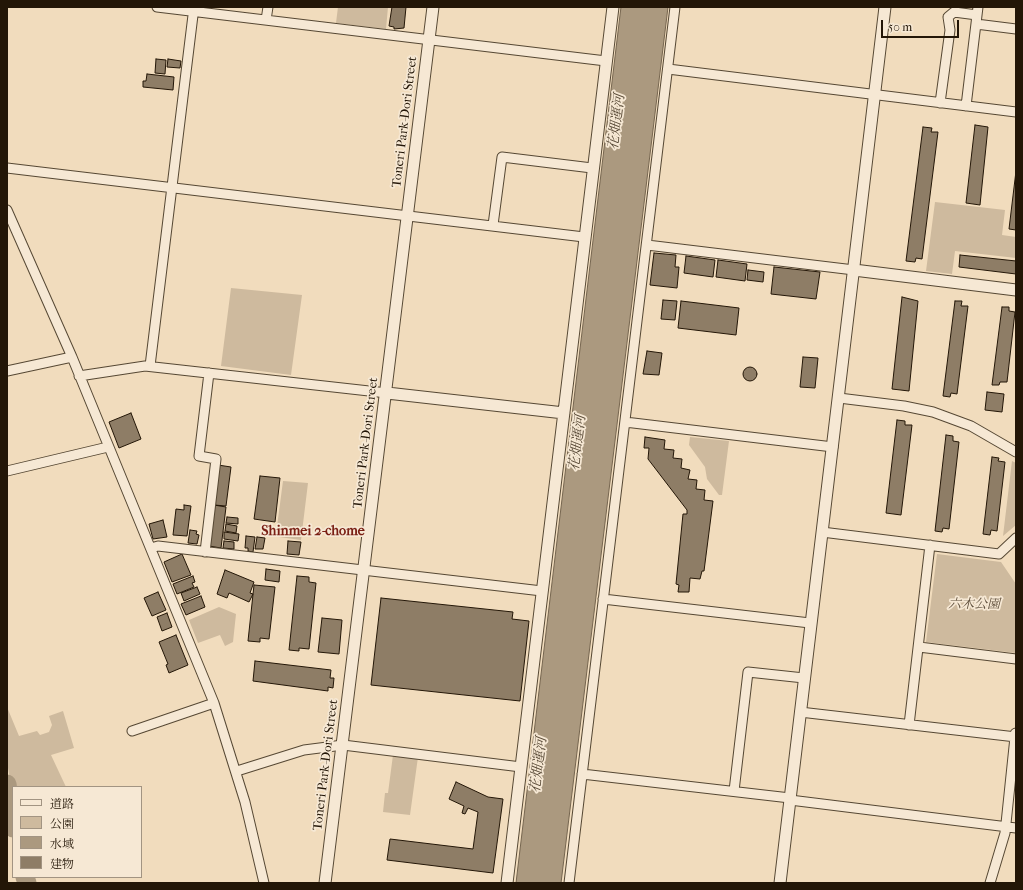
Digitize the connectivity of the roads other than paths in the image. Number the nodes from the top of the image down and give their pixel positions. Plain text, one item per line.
1 (157, 7) edge
2 (268, 7) edge
3 (433, 7) edge
4 (613, 7) edge
5 (675, 7) edge
6 (885, 7) edge
7 (194, 9) edge
8 (977, 15) edge
9 (266, 20) junction
10 (1016, 29) edge
11 (429, 40) junction
12 (606, 61) junction
13 (668, 70) junction
14 (875, 95) junction
15 (940, 103) junction
16 (966, 106) junction
17 (1016, 112) edge
18 (7, 168) edge
19 (592, 168) junction
20 (173, 188) junction
21 (7, 210) edge
22 (408, 215) junction
23 (493, 225) junction
24 (584, 237) junction
25 (647, 245) junction
26 (854, 270) junction
27 (1016, 290) edge
28 (72, 357) junction
29 (150, 366) junction
30 (7, 371) edge
31 (209, 372) junction
32 (79, 376) junction
33 (387, 393) junction
34 (839, 398) junction
35 (564, 413) junction
36 (625, 422) junction
37 (108, 447) junction
38 (833, 447) junction
39 (1016, 452) edge
40 (7, 470) edge
41 (822, 532) junction
42 (1016, 538) edge
43 (930, 545) junction
44 (151, 548) junction
45 (205, 552) junction
46 (364, 571) junction
47 (542, 591) junction
48 (603, 599) junction
49 (810, 623) junction
50 (919, 647) junction
51 (1016, 659) edge
52 (804, 678) junction
53 (214, 703) junction
54 (800, 712) junction
55 (909, 725) junction
56 (132, 731) dead end
57 (1016, 736) edge
58 (343, 745) junction
59 (521, 767) junction
60 (237, 771) junction
61 (582, 774) junction
62 (734, 791) junction
63 (790, 799) junction
64 (1006, 827) junction
65 (1016, 828) edge
66 (264, 883) edge
67 (325, 883) edge
68 (507, 883) edge
69 (569, 883) edge
70 (780, 883) edge
71 (990, 883) edge

1 - 7 street
2 - 9 street
3 - 11 street, Toneri Park-Dori Street
4 - 12 street
5 - 13 street
6 - 14 street
7 - 9 street
7 - 20 street
8 - 10 street
8 - 15 street
8 - 16 street
9 - 11 street
11 - 12 street
11 - 22 street, Toneri Park-Dori Street
12 - 19 street
13 - 14 street
13 - 25 street
14 - 15 street
14 - 26 street
15 - 16 street
16 - 17 street
18 - 20 street
19 - 23 street
19 - 24 street
20 - 22 street
20 - 29 street
21 - 28 street
22 - 23 street
22 - 33 street, Toneri Park-Dori Street
23 - 24 street
24 - 35 street
25 - 26 street
25 - 36 street
26 - 27 street
26 - 34 street
28 - 30 street
28 - 32 street
29 - 31 street
29 - 32 street
31 - 33 street
31 - 45 street
32 - 37 street
33 - 35 street
33 - 46 street, Toneri Park-Dori Street
34 - 38 street
34 - 39 street
35 - 47 street
36 - 38 street
36 - 48 street
37 - 40 street
37 - 44 street
38 - 41 street
41 - 43 street
41 - 49 street
42 - 43 street
43 - 50 street
44 - 45 street
44 - 53 street
45 - 46 street
46 - 47 street
46 - 58 street, Toneri Park-Dori Street
47 - 59 street
48 - 49 street
48 - 61 street
49 - 52 street
50 - 51 street
50 - 55 street
52 - 54 street
52 - 62 street
53 - 56 street
53 - 60 street
54 - 55 street
54 - 63 street
55 - 57 street
57 - 64 street
58 - 59 street
58 - 60 street
58 - 67 street, Toneri Park-Dori Street
59 - 68 street
60 - 66 street
61 - 62 street
61 - 69 street
62 - 63 street
63 - 64 street
63 - 70 street
64 - 65 street
64 - 71 street

